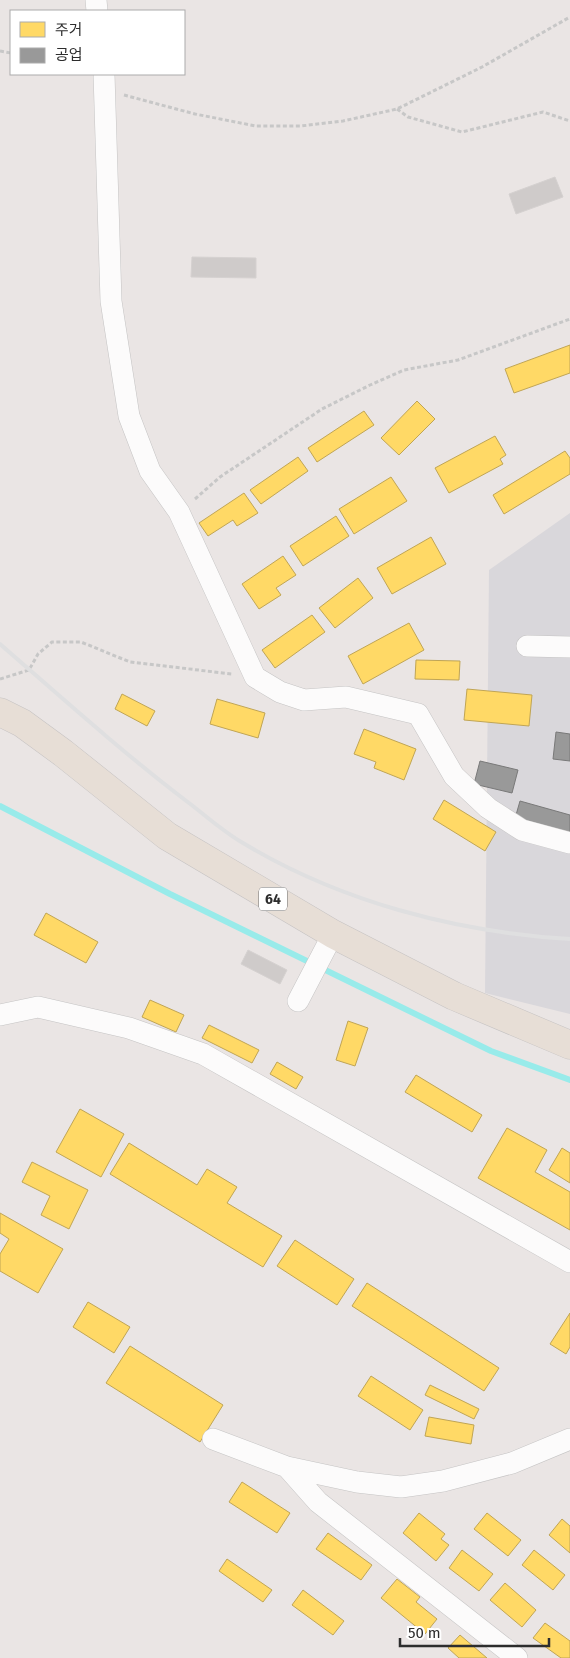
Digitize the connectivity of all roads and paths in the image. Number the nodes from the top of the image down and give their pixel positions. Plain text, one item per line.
1 (570, 16) edge
2 (104, 82) edge
3 (397, 109) junction
4 (570, 121) edge
5 (570, 319) edge
6 (179, 512) junction
7 (527, 646) dead end
8 (570, 648) edge
9 (255, 677) junction
10 (0, 679) edge
11 (7, 720) edge
12 (570, 843) edge
13 (328, 941) junction
14 (298, 1001) dead end
15 (0, 1015) edge
16 (570, 1045) edge
17 (570, 1262) edge
18 (214, 1439) dead end
19 (570, 1439) edge
20 (287, 1466) junction
21 (516, 1658) edge

1 - 3 path
2 - 3 path
2 - 6 street
3 - 4 path
5 - 6 path
6 - 9 street
7 - 8 street
9 - 10 path
9 - 12 street
11 - 13 main road, 64
13 - 14 street
13 - 16 main road, 64
15 - 17 street
18 - 20 street
19 - 20 street
20 - 21 street

